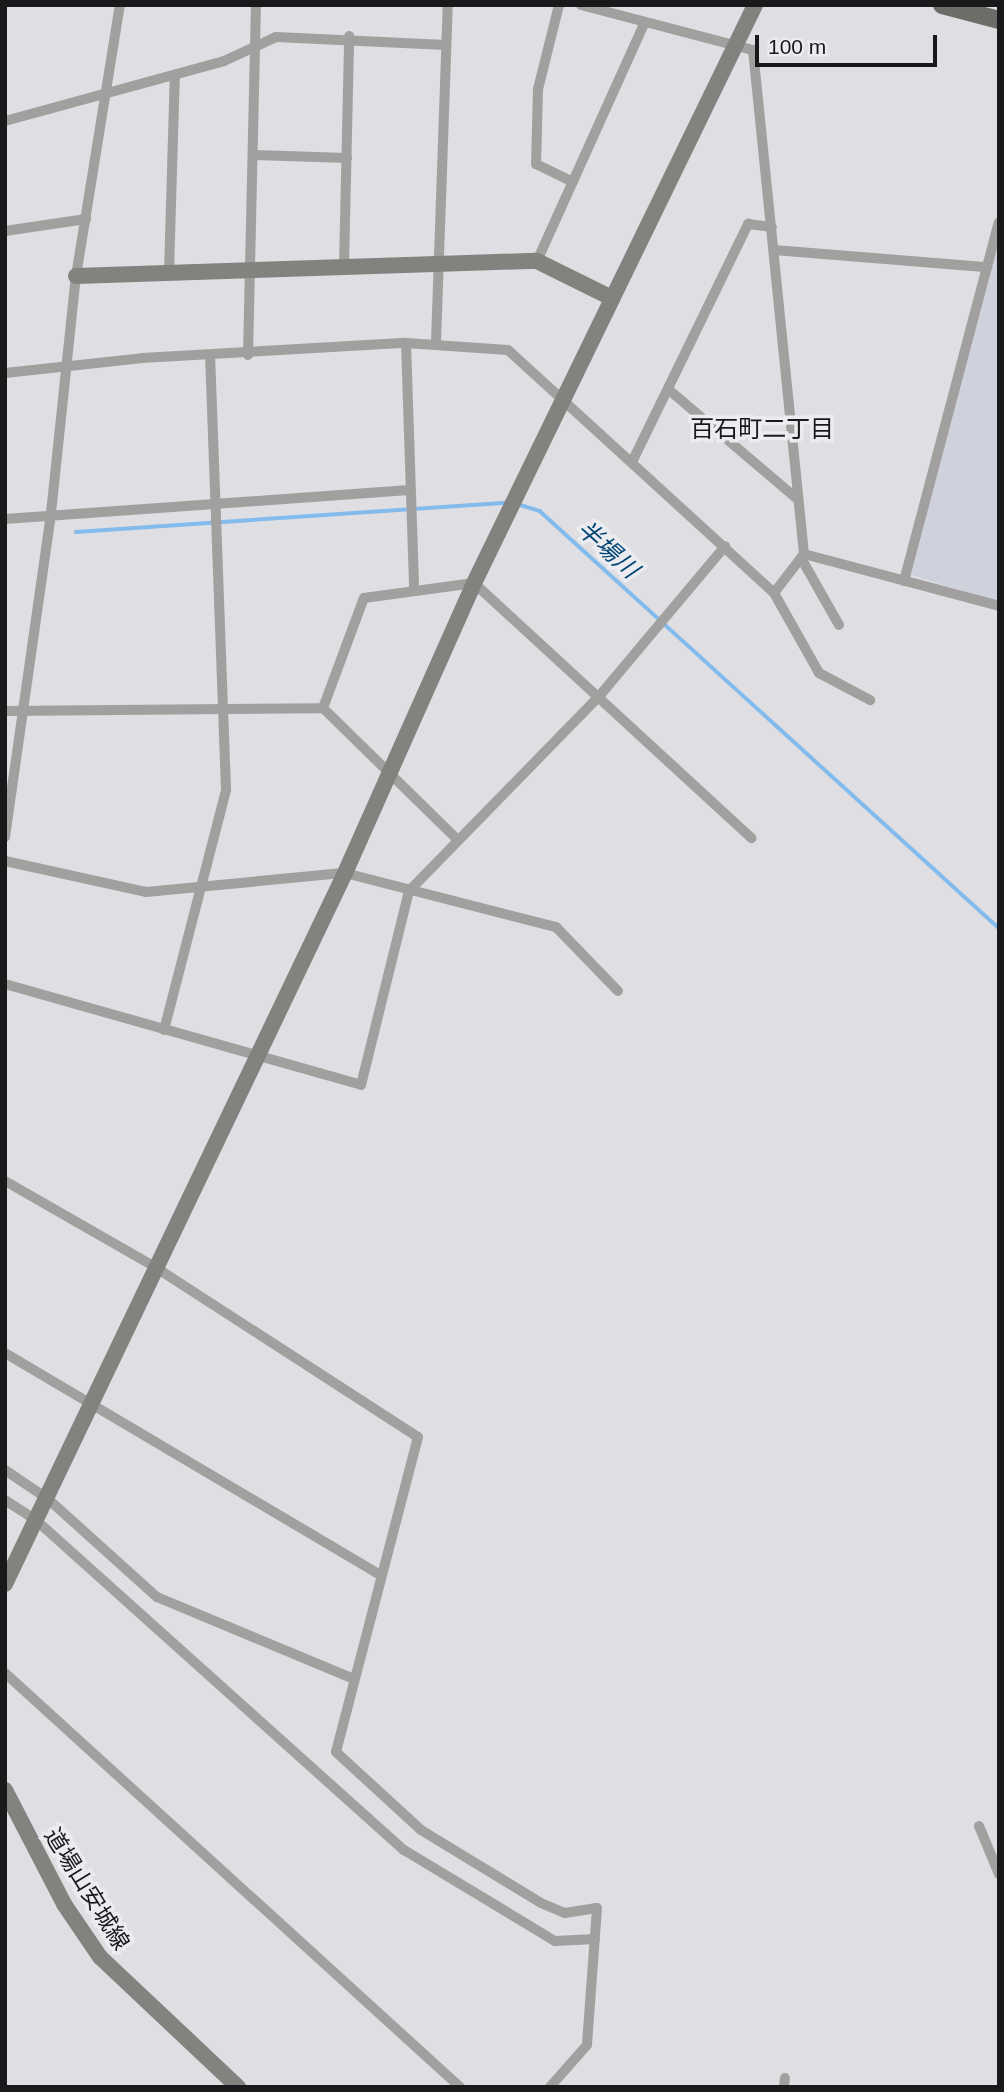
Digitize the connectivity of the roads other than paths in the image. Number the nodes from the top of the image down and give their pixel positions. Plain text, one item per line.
1 (120, 5) edge
2 (256, 5) edge
3 (448, 5) edge
4 (559, 5) edge
5 (581, 5) edge
6 (755, 5) edge
7 (943, 5) edge
8 (999, 20) edge
9 (645, 22) junction
10 (349, 36) junction
11 (734, 43) junction
12 (446, 45) junction
13 (256, 47) junction
14 (175, 75) junction
15 (102, 94) junction
16 (5, 121) edge
17 (254, 155) junction
18 (347, 158) junction
19 (573, 182) junction
20 (86, 219) junction
21 (999, 222) edge
22 (772, 227) junction
23 (5, 231) edge
24 (774, 250) junction
25 (439, 261) junction
26 (537, 261) junction
27 (344, 265) junction
28 (987, 267) junction
29 (251, 269) junction
30 (169, 272) junction
31 (76, 276) junction
32 (612, 298) junction
33 (436, 342) junction
34 (406, 343) junction
35 (248, 355) junction
36 (210, 357) junction
37 (65, 365) junction
38 (5, 373) edge
39 (668, 389) junction
40 (566, 403) junction
41 (633, 460) junction
42 (409, 490) junction
43 (795, 497) junction
44 (215, 507) junction
45 (51, 513) junction
46 (5, 519) edge
47 (725, 546) junction
48 (802, 556) junction
49 (904, 581) junction
50 (474, 583) junction
51 (414, 590) junction
52 (774, 593) junction
53 (999, 606) edge
54 (839, 625) dead end
55 (601, 694) junction
56 (870, 699) dead end
57 (24, 708) junction
58 (323, 708) junction
59 (5, 711) edge
60 (223, 711) junction
61 (391, 773) junction
62 (5, 837) edge
63 (751, 838) dead end
64 (458, 841) junction
65 (5, 860) edge
66 (345, 873) junction
67 (201, 886) junction
68 (409, 891) junction
69 (5, 984) edge
70 (618, 991) dead end
71 (164, 1030) junction
72 (258, 1055) junction
73 (5, 1181) edge
74 (155, 1267) junction
75 (5, 1353) edge
76 (92, 1406) junction
77 (5, 1470) edge
78 (48, 1499) junction
79 (5, 1500) edge
80 (37, 1521) junction
81 (381, 1575) junction
82 (5, 1584) edge
83 (5, 1673) edge
84 (354, 1679) junction
85 (5, 1790) edge
86 (979, 1826) dead end
87 (999, 1874) edge
88 (594, 1939) junction
89 (238, 2087) edge
90 (460, 2087) edge
91 (550, 2087) edge

1 - 15 street
2 - 13 street
3 - 12 street
4 - 19 street
5 - 9 street
6 - 11 street
7 - 8 main road
9 - 11 street
9 - 19 street
10 - 12 street
10 - 13 street
10 - 18 street
11 - 22 street
11 - 32 street
12 - 25 street
13 - 14 street
13 - 17 street
14 - 15 street
14 - 30 street
15 - 16 street
15 - 20 street
17 - 18 street
17 - 29 street
18 - 27 street
19 - 26 street
20 - 23 street
20 - 31 street
21 - 28 street
22 - 24 street
22 - 39 street
24 - 28 street
24 - 43 street
25 - 26 street
25 - 27 street
25 - 33 street
26 - 32 street
27 - 29 street
28 - 49 street
29 - 30 street
29 - 35 street
30 - 31 street
31 - 37 street
32 - 40 street
33 - 34 street
33 - 40 street
34 - 35 street
34 - 42 street
35 - 36 street
36 - 37 street
36 - 44 street
37 - 38 street
37 - 45 street
39 - 41 street
39 - 43 street
40 - 41 street
40 - 50 street
41 - 47 street
42 - 44 street
42 - 51 street
43 - 48 street
44 - 45 street
44 - 60 street
45 - 46 street
45 - 57 street
47 - 52 street
47 - 55 street
48 - 49 street
48 - 52 street
48 - 54 street
49 - 53 street
50 - 51 street
50 - 55 street
50 - 61 street
51 - 58 street
52 - 56 street
55 - 63 street
55 - 64 street
57 - 59 street
57 - 60 street
57 - 62 street
58 - 60 street
58 - 61 street
60 - 67 street
61 - 64 street
61 - 66 street
64 - 68 street
65 - 67 street
66 - 67 street
66 - 68 street
66 - 72 street
67 - 71 street
68 - 70 street
68 - 72 street
69 - 71 street
71 - 72 street
72 - 74 street
73 - 74 street
74 - 76 street
74 - 81 street
75 - 76 street
76 - 78 street
76 - 81 street
77 - 78 street
78 - 80 street
78 - 84 street
79 - 80 street
80 - 82 street
80 - 88 street
81 - 84 street
83 - 90 street
84 - 88 street
85 - 89 street, 道場山安城線
86 - 87 street
88 - 91 street

